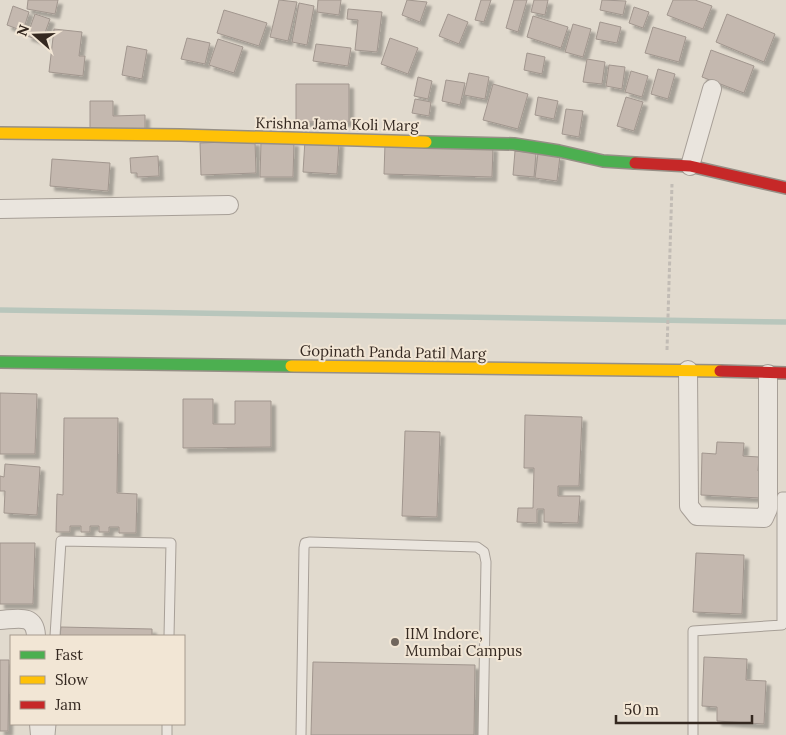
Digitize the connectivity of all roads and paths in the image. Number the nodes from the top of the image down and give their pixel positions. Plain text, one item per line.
1 (712, 89) dead end
2 (0, 133) edge
3 (672, 164) junction
4 (690, 166) junction
5 (786, 188) edge
6 (229, 204) dead end
7 (0, 209) edge
8 (668, 349) dead end
9 (0, 362) edge
10 (688, 370) junction
11 (786, 373) edge
12 (768, 374) junction
13 (786, 497) edge
14 (0, 620) edge
15 (36, 635) edge
16 (56, 635) edge
17 (169, 635) edge
18 (302, 735) edge
19 (483, 735) edge
20 (692, 735) edge

1 - 4 street
2 - 3 street, Krishna Jama Koli Marg
3 - 4 street, Krishna Jama Koli Marg
3 - 8 path
4 - 5 street, Krishna Jama Koli Marg
6 - 7 street
9 - 10 street, Gopinath Panda Patil Marg
10 - 12 street, Gopinath Panda Patil Marg
10 - 12 street
11 - 12 street, Gopinath Panda Patil Marg
13 - 20 lane
14 - 15 street
16 - 17 lane
18 - 19 lane

